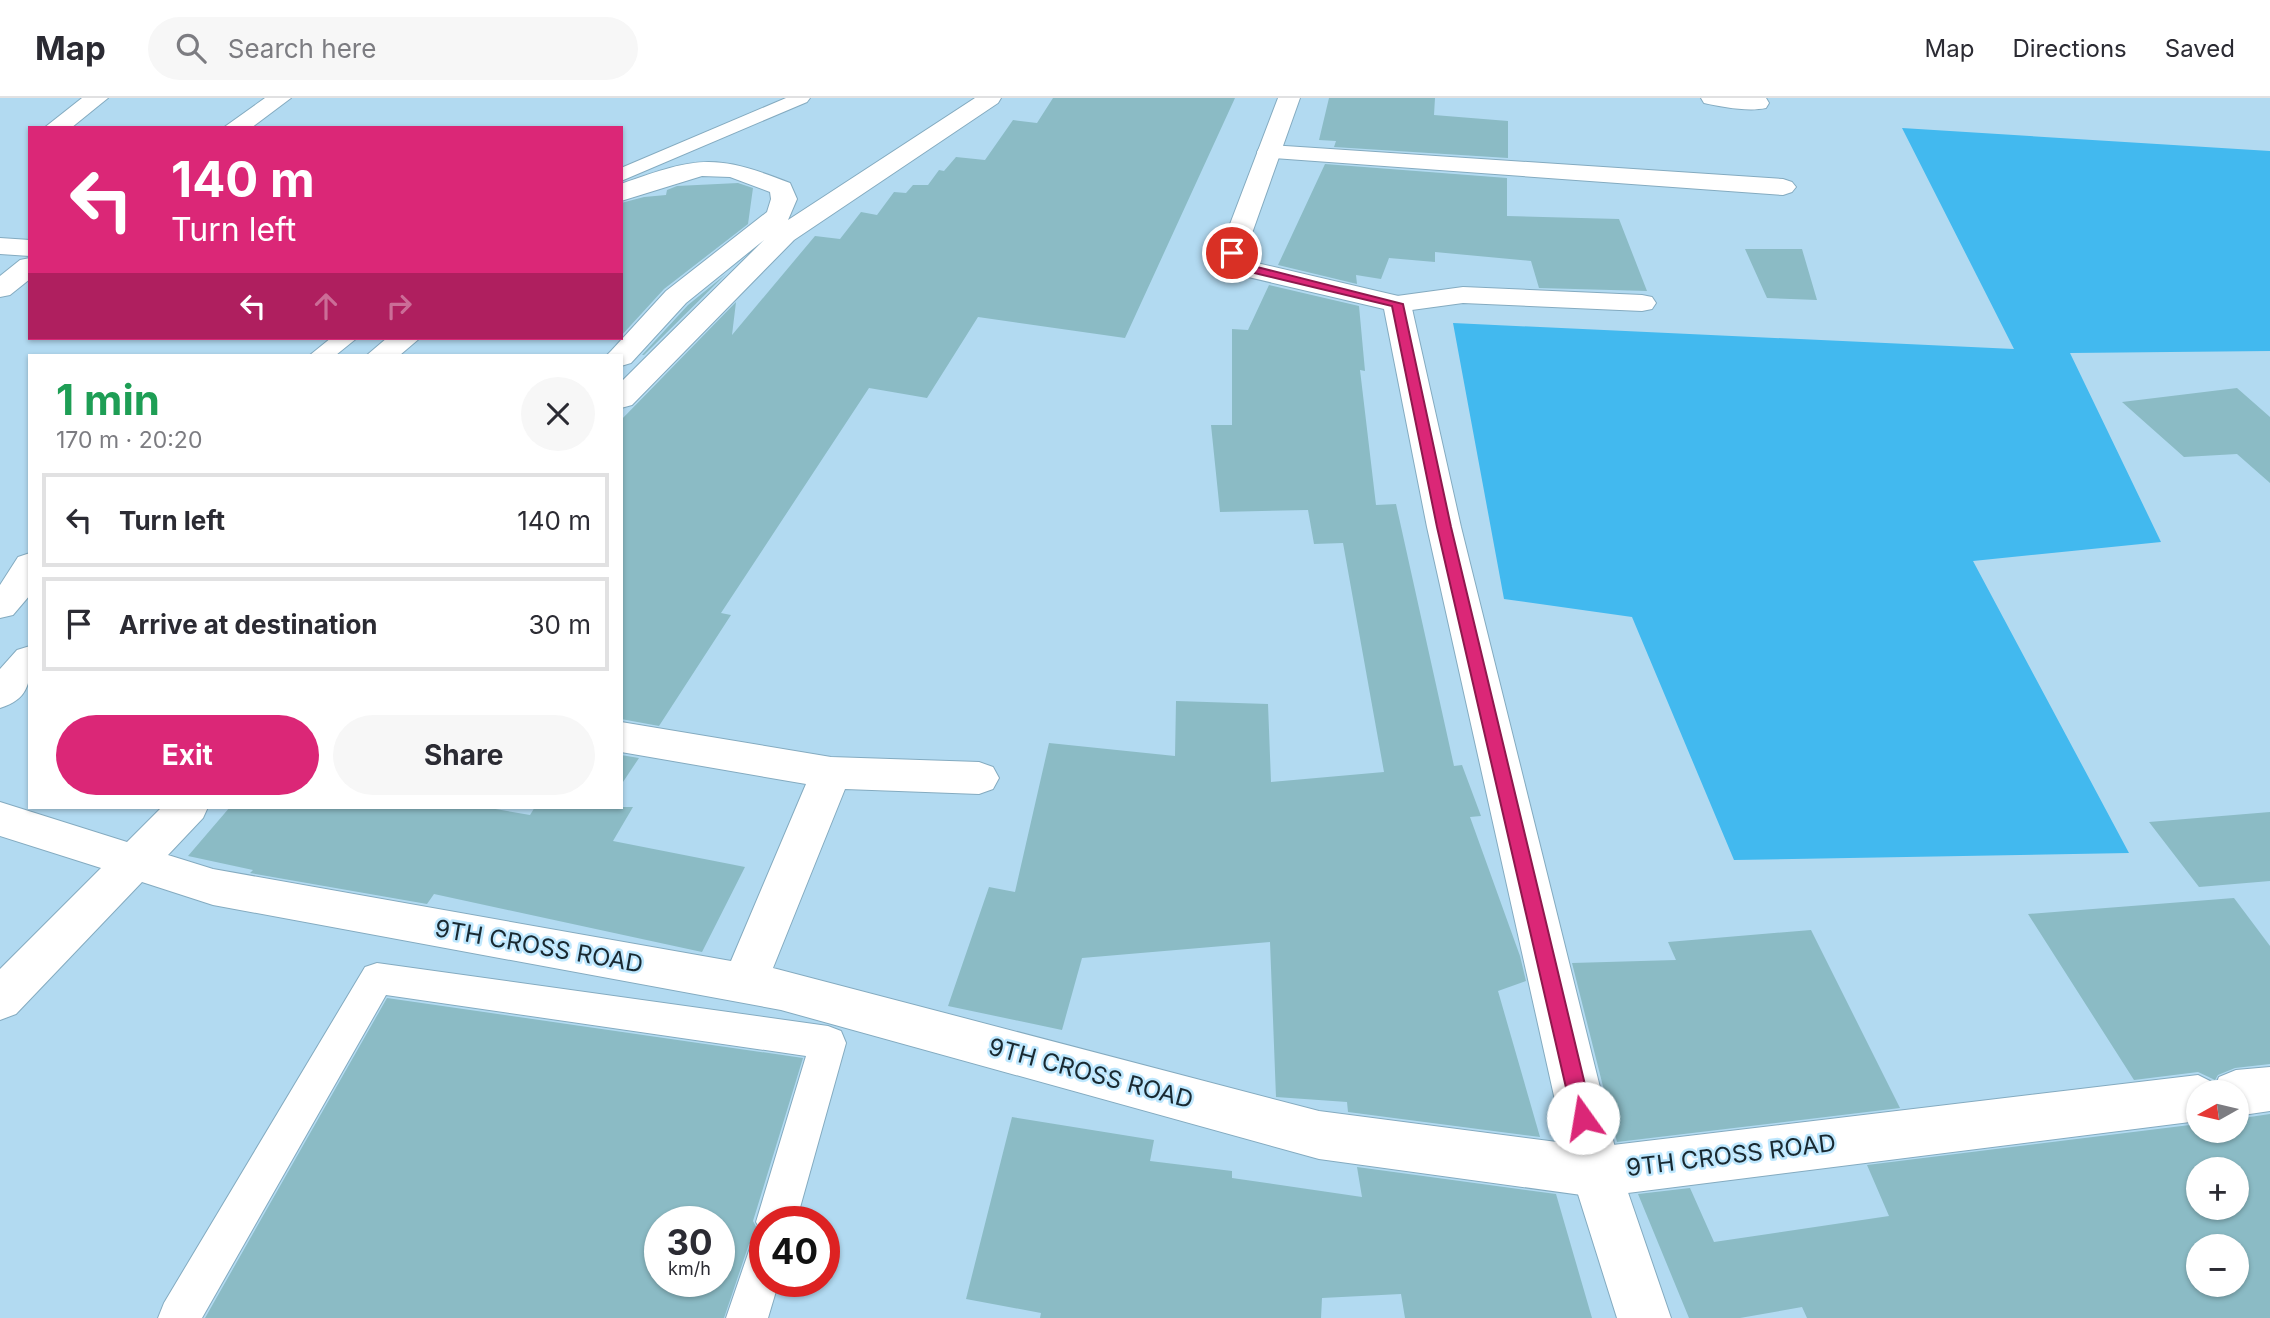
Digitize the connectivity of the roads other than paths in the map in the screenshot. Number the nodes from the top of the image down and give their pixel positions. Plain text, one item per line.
1 (97, 98) edge
2 (280, 98) edge
3 (801, 98) edge
4 (990, 98) edge
5 (1289, 98) edge
6 (1712, 98) edge
7 (1758, 103) dead end
8 (59, 126) edge
9 (238, 126) edge
10 (1269, 152) junction
11 (623, 175) edge
12 (1783, 187) dead end
13 (623, 192) edge
14 (0, 246) edge
15 (28, 248) edge
16 (28, 268) edge
17 (0, 289) edge
18 (1642, 303) dead end
19 (1397, 304) junction
20 (343, 340) edge
21 (402, 340) edge
22 (322, 354) edge
23 (383, 354) edge
24 (623, 356) edge
25 (623, 397) edge
26 (28, 568) edge
27 (0, 606) edge
28 (28, 661) edge
29 (0, 694) edge
30 (623, 737) edge
31 (831, 773) junction
32 (979, 778) dead end
33 (186, 809) edge
34 (0, 819) edge
35 (134, 862) junction
36 (744, 983) junction
37 (0, 1000) edge
38 (2270, 1089) edge
39 (2249, 1091) edge
40 (2186, 1099) edge
41 (1596, 1172) junction
42 (781, 1206) edge
43 (753, 1297) edge
44 (179, 1318) edge
45 (747, 1318) edge
46 (1644, 1318) edge

1 - 8 street
2 - 9 street
3 - 11 lane
4 - 25 street
5 - 10 street
6 - 7 street
10 - 12 street
10 - 19 street
13 - 24 street
14 - 15 street
16 - 17 street
18 - 19 street
19 - 41 street
20 - 22 lane
21 - 23 street
26 - 27 street
28 - 29 street
30 - 31 street
31 - 32 street
31 - 36 street
33 - 35 street
34 - 35 street, 9TH CROSS ROAD
35 - 36 street, 9TH CROSS ROAD
35 - 37 street
36 - 41 street, 9TH CROSS ROAD
38 - 39 street
40 - 41 street, 9TH CROSS ROAD
41 - 46 street
42 - 44 lane
43 - 45 lane

